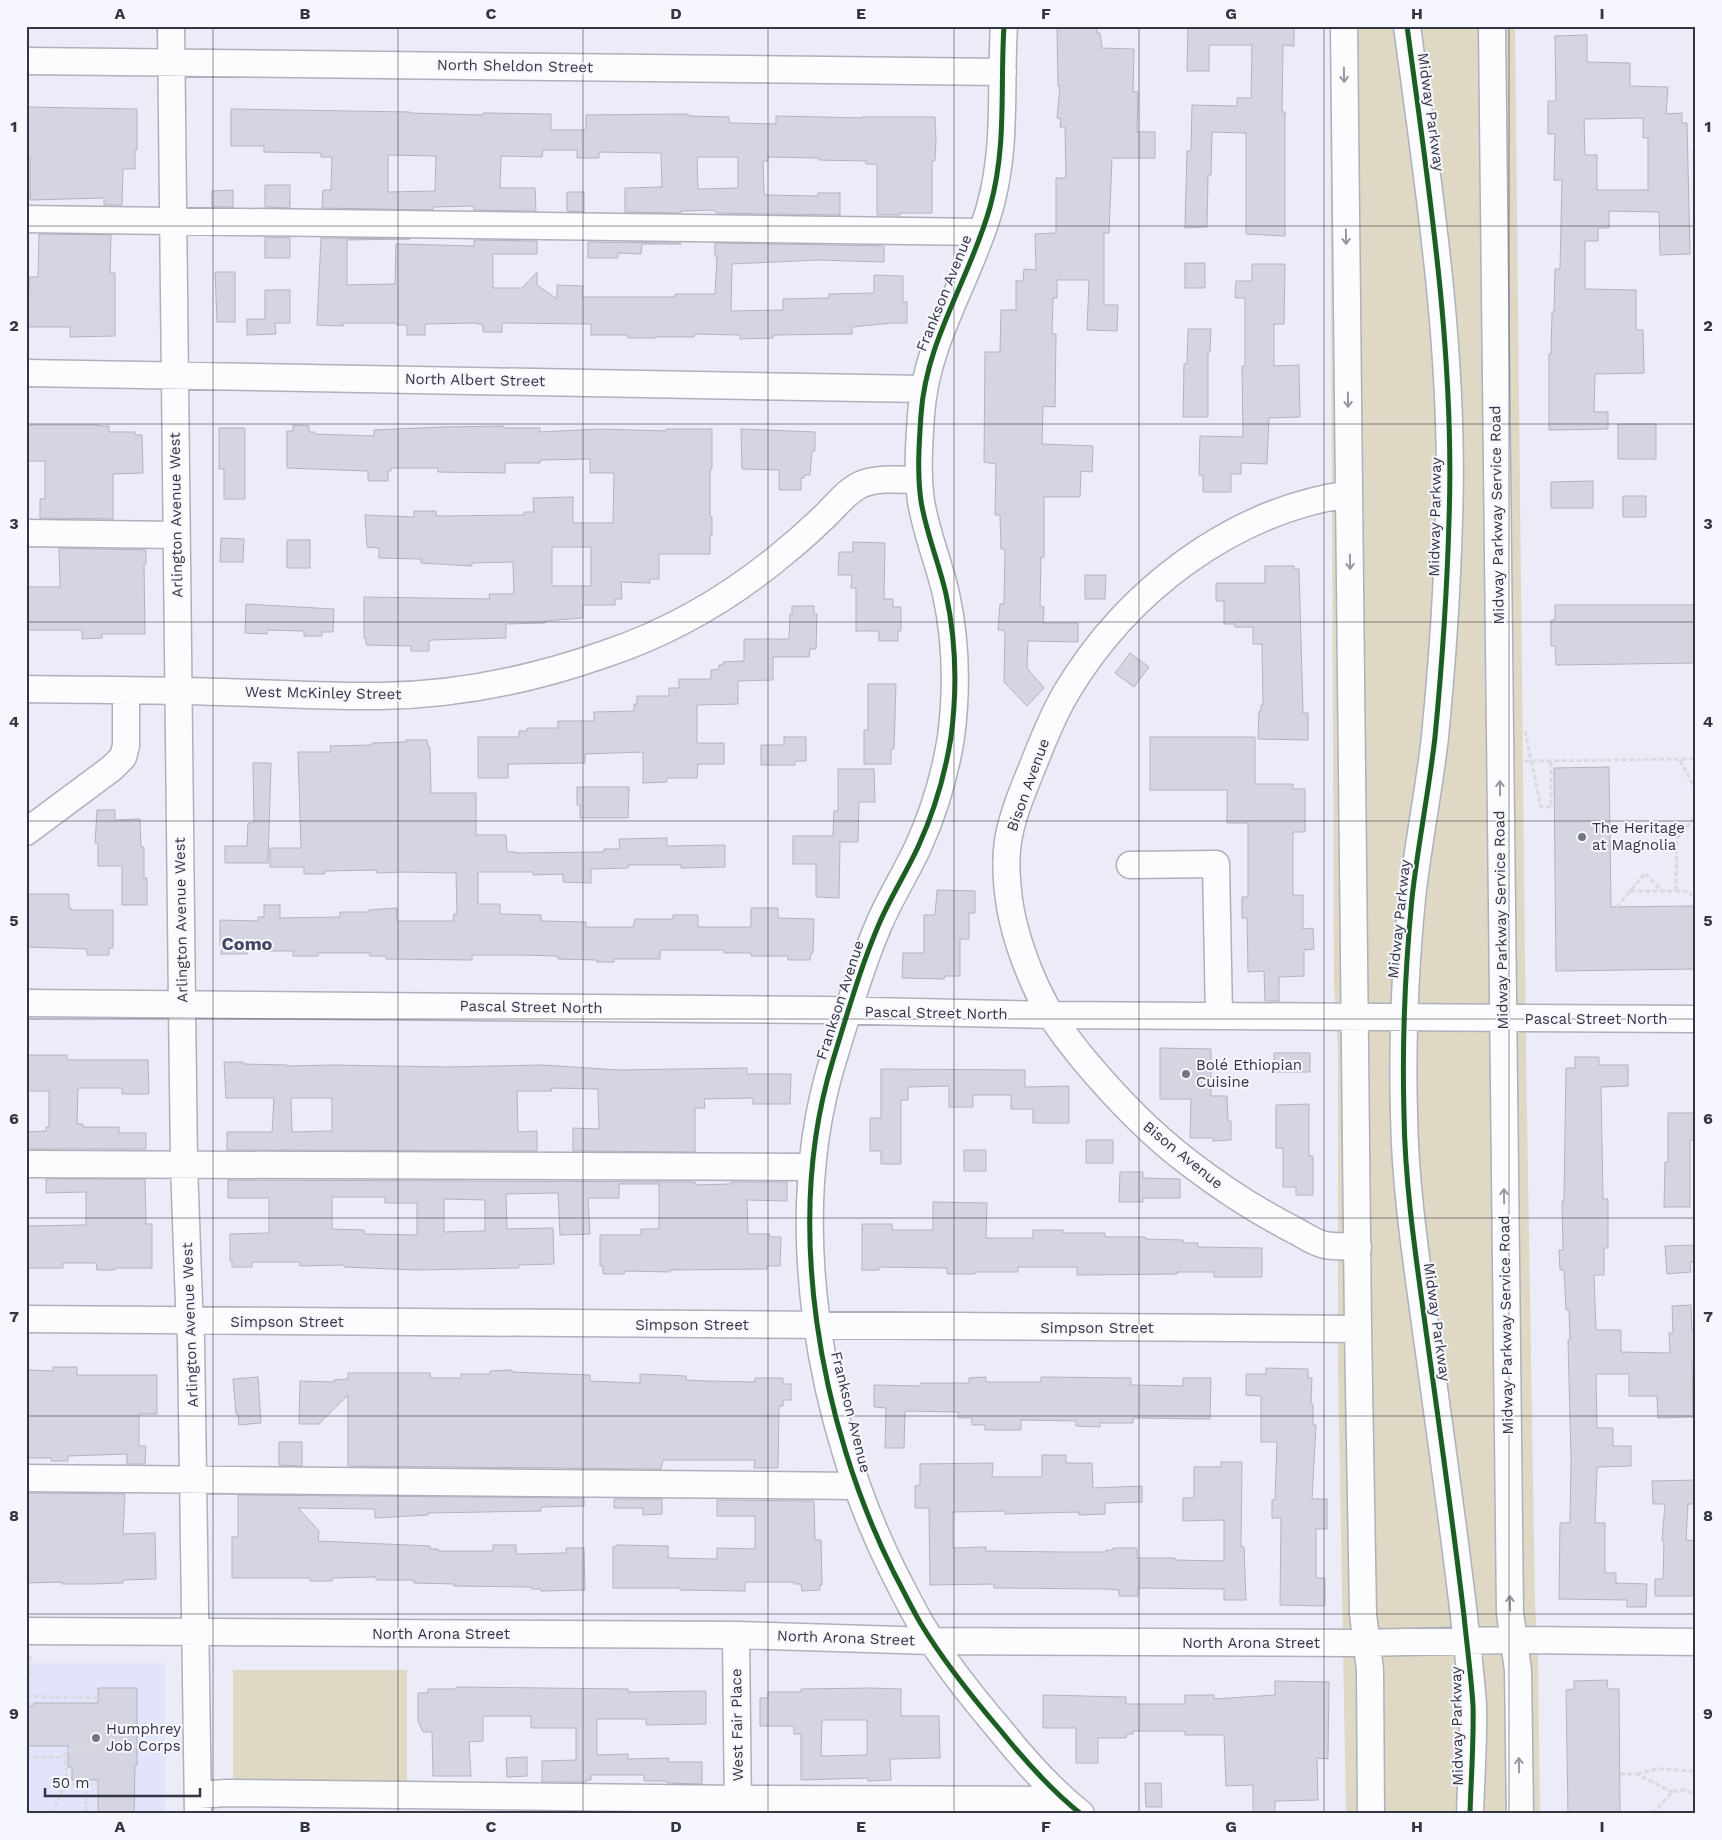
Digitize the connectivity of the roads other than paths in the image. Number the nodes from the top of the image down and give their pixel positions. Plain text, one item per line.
1 (171, 26) edge
2 (1004, 26) edge
3 (1344, 26) edge
4 (1407, 26) edge
5 (1492, 26) edge
6 (26, 61) edge
7 (170, 62) junction
8 (1003, 72) junction
9 (26, 219) edge
10 (172, 220) junction
11 (982, 232) junction
12 (26, 373) edge
13 (175, 375) junction
14 (923, 389) junction
15 (919, 480) junction
16 (1349, 494) junction
17 (26, 533) edge
18 (176, 535) junction
19 (26, 689) edge
20 (126, 691) junction
21 (178, 691) junction
22 (26, 832) edge
23 (1130, 865) dead end
24 (26, 1003) edge
25 (182, 1005) junction
26 (848, 1012) junction
27 (1050, 1015) junction
28 (1219, 1016) junction
29 (1356, 1017) junction
30 (1404, 1018) junction
31 (1502, 1018) junction
32 (1696, 1019) edge
33 (26, 1164) edge
34 (184, 1165) junction
35 (812, 1167) junction
36 (1358, 1247) junction
37 (26, 1319) edge
38 (190, 1321) junction
39 (818, 1326) junction
40 (1358, 1329) junction
41 (26, 1478) edge
42 (194, 1481) junction
43 (856, 1486) junction
44 (28, 1631) edge
45 (195, 1632) junction
46 (736, 1636) junction
47 (1513, 1640) junction
48 (932, 1641) junction
49 (1467, 1642) junction
50 (1696, 1642) edge
51 (1366, 1643) junction
52 (198, 1804) edge
53 (738, 1806) edge
54 (1072, 1807) edge
55 (1372, 1814) edge
56 (1470, 1814) edge
57 (1520, 1814) edge

1 - 7 street, Arlington Avenue West
2 - 8 street, Frankson Avenue
3 -> 16 street
4 - 30 street, Midway Parkway
31 -> 5 street, Midway Parkway Service Road
6 - 7 street, North Sheldon Street
7 - 8 street, North Sheldon Street
7 - 10 street, Arlington Avenue West
8 - 11 street, Frankson Avenue
9 - 10 street
10 - 11 street
10 - 13 street, Arlington Avenue West
11 - 14 street, Frankson Avenue
12 - 13 street, North Albert Street
13 - 14 street, North Albert Street
13 - 18 street, Arlington Avenue West
14 - 15 street, Frankson Avenue
15 - 21 street, West McKinley Street
15 - 26 street, Frankson Avenue
16 - 27 street, Bison Avenue
16 -> 29 street
17 - 18 street
18 - 21 street, Arlington Avenue West
19 - 20 street, West McKinley Street
20 - 21 street, West McKinley Street
20 - 22 street
21 - 25 street, Arlington Avenue West
23 - 28 street
24 - 25 street, Pascal Street North
25 - 26 street, Pascal Street North
25 - 34 street, Arlington Avenue West
26 - 27 street, Pascal Street North
26 - 35 street, Frankson Avenue
27 - 28 street, Pascal Street North
27 - 36 street, Bison Avenue
28 - 29 street, Pascal Street North
29 - 30 street, Pascal Street North
29 - 36 street
30 - 31 street, Pascal Street North
30 - 49 street, Midway Parkway
31 - 32 street, Pascal Street North
47 -> 31 street, Midway Parkway Service Road
33 - 34 street
34 - 35 street
34 - 38 street, Arlington Avenue West
35 - 39 street, Frankson Avenue
36 - 40 street
37 - 38 street, Simpson Street
38 - 39 street, Simpson Street
38 - 42 street, Arlington Avenue West
39 - 40 street, Simpson Street
39 - 43 street, Frankson Avenue
40 - 51 street
41 - 42 street
42 - 43 street
42 - 45 street, Arlington Avenue West
43 - 48 street, Frankson Avenue
44 - 45 street, North Arona Street
45 - 46 street, North Arona Street
45 - 52 street, Arlington Avenue West
46 - 48 street, North Arona Street
46 - 53 street, West Fair Place
47 - 49 street, North Arona Street
47 - 50 street, North Arona Street
57 -> 47 street, Midway Parkway Service Road
48 - 51 street, North Arona Street
48 - 54 street, Frankson Avenue
49 - 51 street, North Arona Street
49 - 56 street, Midway Parkway
51 - 55 street
52 - 53 street
53 - 54 street

